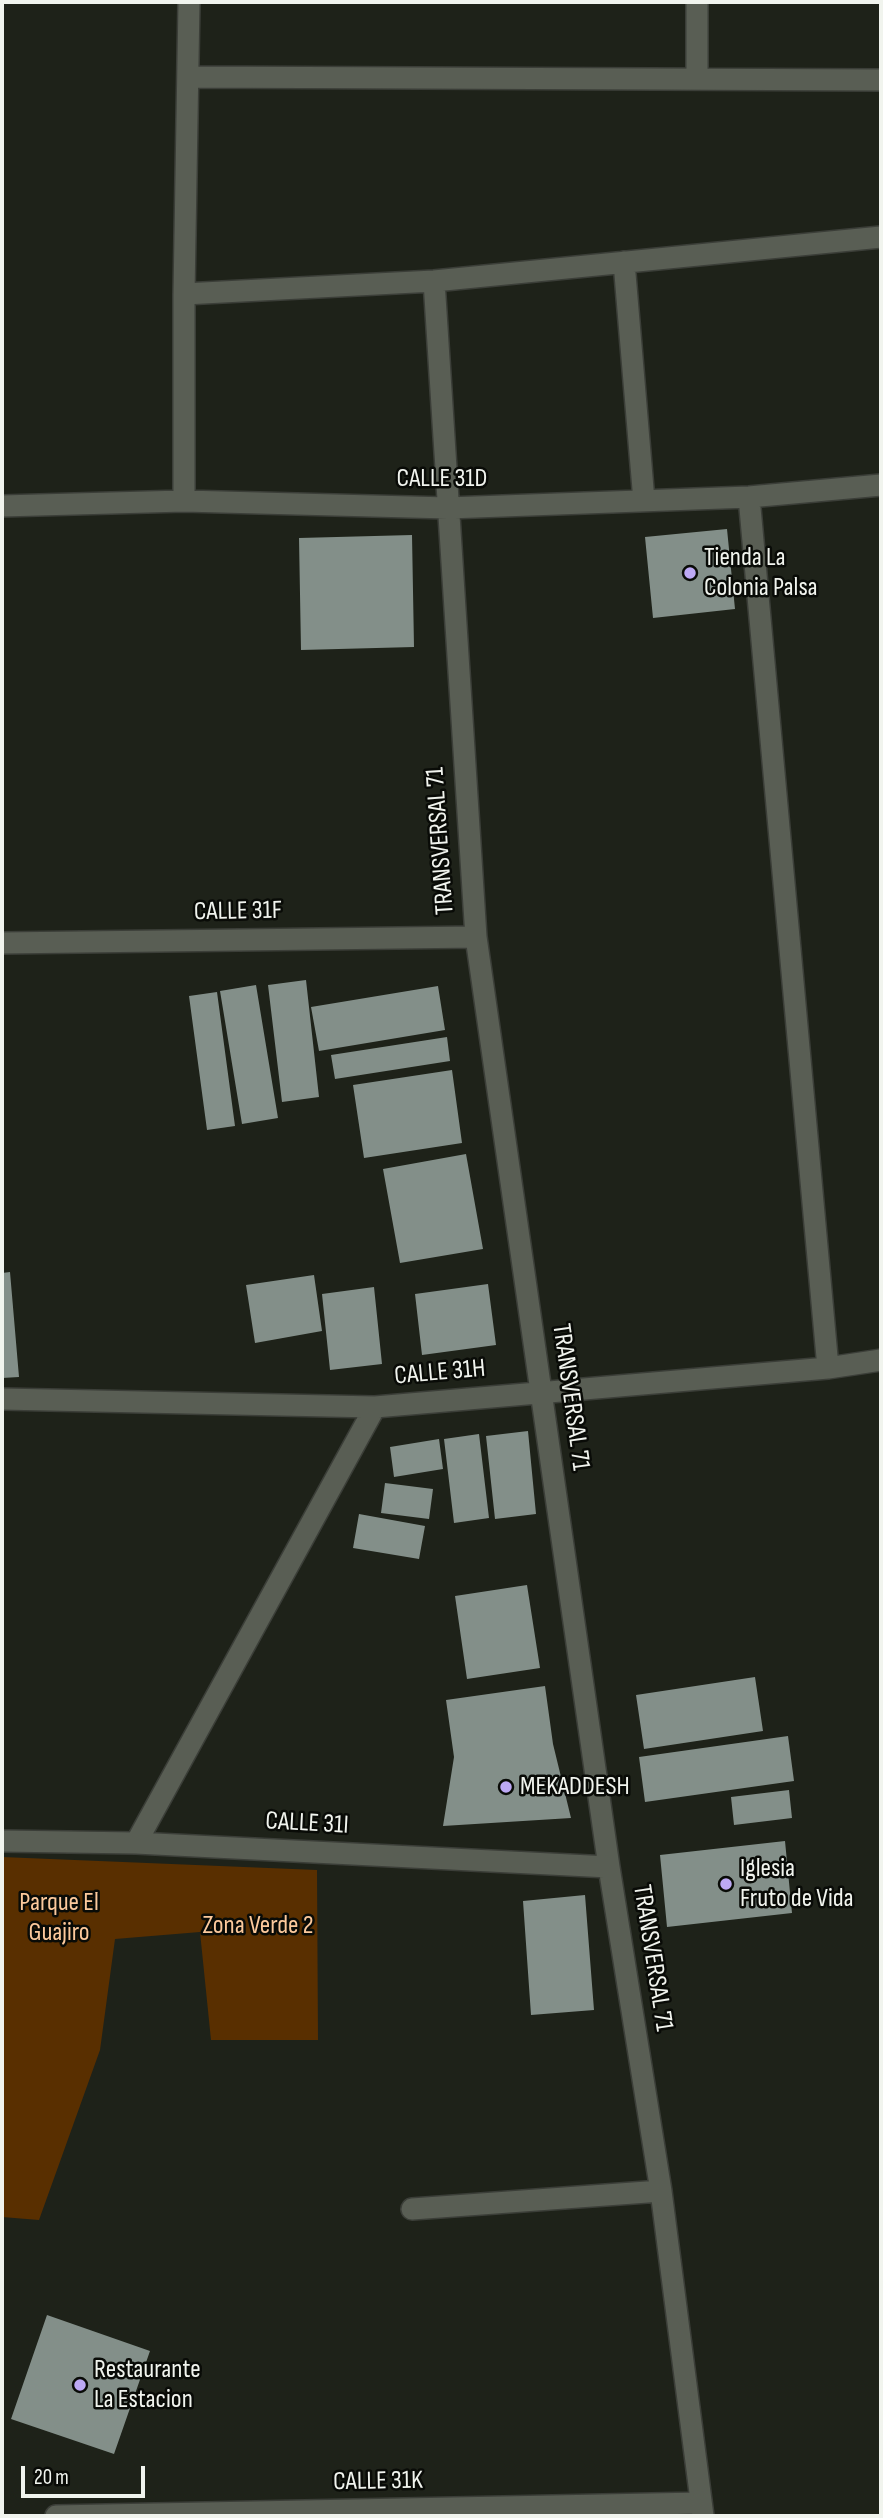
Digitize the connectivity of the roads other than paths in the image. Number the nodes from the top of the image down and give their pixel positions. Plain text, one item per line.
1 (189, 2) edge
2 (697, 2) edge
3 (188, 77) junction
4 (697, 78) junction
5 (881, 80) edge
6 (881, 237) edge
7 (624, 262) junction
8 (434, 281) junction
9 (184, 294) junction
10 (881, 485) edge
11 (749, 497) junction
12 (184, 501) junction
13 (644, 501) junction
14 (2, 506) edge
15 (449, 508) junction
16 (476, 937) junction
17 (2, 943) edge
18 (881, 1360) edge
19 (828, 1367) junction
20 (541, 1392) junction
21 (2, 1399) edge
22 (374, 1407) junction
23 (2, 1841) edge
24 (136, 1843) junction
25 (610, 1867) junction
26 (661, 2191) junction
27 (412, 2209) dead end
28 (702, 2510) edge
29 (55, 2516) edge

1 - 3 street
2 - 4 street
3 - 4 street
3 - 9 street
4 - 5 street
6 - 7 street
7 - 8 street
7 - 13 street
8 - 9 street
8 - 15 street, TRANSVERSAL 71
9 - 12 street
10 - 11 street, CALLE 31D
11 - 13 street, CALLE 31D
11 - 19 street
12 - 14 street, CALLE 31D
12 - 15 street, CALLE 31D
13 - 15 street, CALLE 31D
15 - 16 street, TRANSVERSAL 71
16 - 17 street, CALLE 31F
16 - 20 street, TRANSVERSAL 71
18 - 19 street, CALLE 31H
19 - 20 street, CALLE 31H
20 - 22 street, CALLE 31H
20 - 25 street, TRANSVERSAL 71
21 - 22 street, CALLE 31H
22 - 24 street
23 - 24 street, CALLE 31I
24 - 25 street, CALLE 31I
25 - 26 street, TRANSVERSAL 71
26 - 27 street
26 - 28 street, TRANSVERSAL 71
28 - 29 street, CALLE 31K

